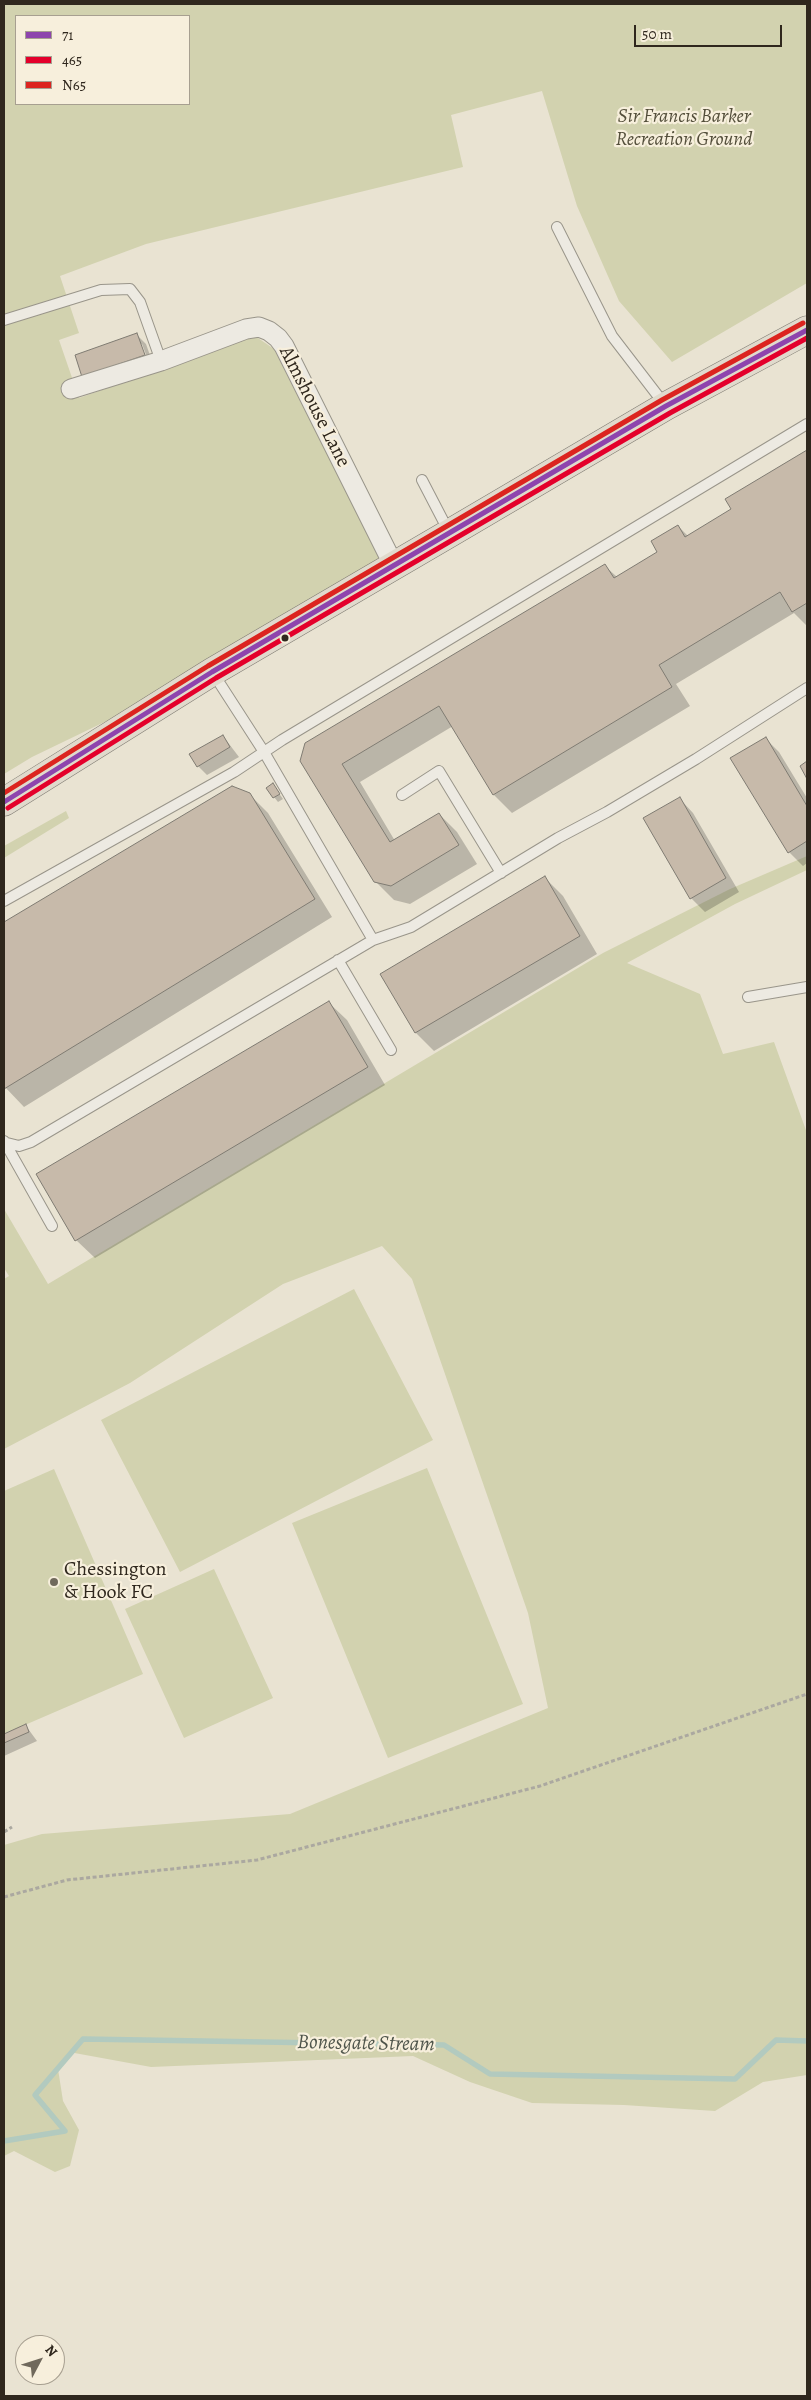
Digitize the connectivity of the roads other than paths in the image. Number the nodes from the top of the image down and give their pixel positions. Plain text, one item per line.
1 (557, 227) dead end
2 (4, 320) edge
3 (807, 330) edge
4 (161, 361) junction
5 (71, 390) dead end
6 (666, 406) junction
7 (807, 424) edge
8 (422, 480) dead end
9 (450, 533) junction
10 (394, 566) junction
11 (212, 672) junction
12 (807, 688) edge
13 (264, 752) junction
14 (402, 794) dead end
15 (4, 802) edge
16 (501, 873) junction
17 (4, 901) edge
18 (373, 940) junction
19 (338, 960) junction
20 (807, 987) edge
21 (748, 997) dead end
22 (391, 1050) dead end
23 (5, 1142) edge
24 (52, 1226) dead end

1 - 6 lane
2 - 4 lane
3 - 6 highway
4 - 5 street, Almshouse Lane
4 - 10 street, Almshouse Lane
6 - 9 highway
7 - 13 lane
8 - 9 lane
9 - 10 highway
10 - 11 highway
11 - 13 lane
11 - 15 highway
12 - 16 lane
13 - 17 lane
13 - 18 lane
14 - 16 lane
16 - 18 lane
18 - 19 lane
19 - 22 lane
19 - 23 lane
20 - 21 lane
23 - 24 lane

